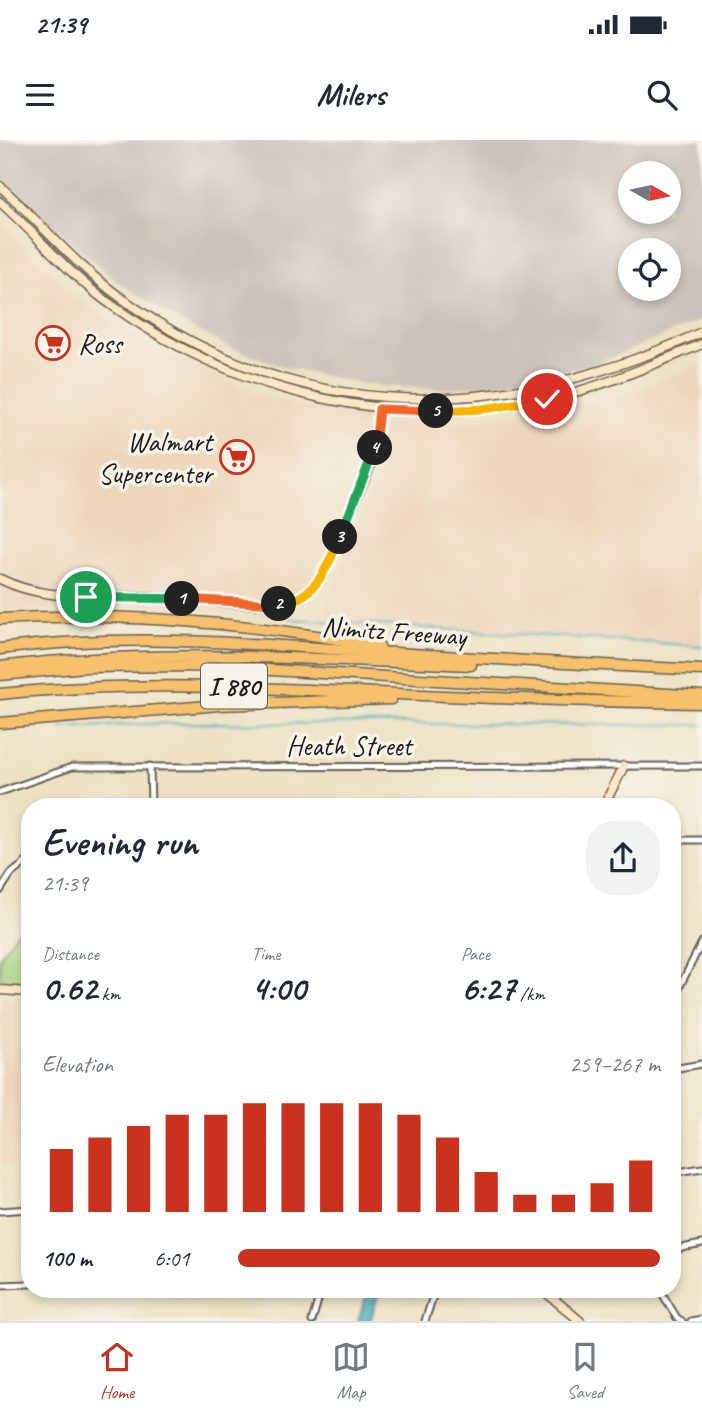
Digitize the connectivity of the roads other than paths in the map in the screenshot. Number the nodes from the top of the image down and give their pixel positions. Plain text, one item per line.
1 (0, 186) edge
2 (0, 202) edge
3 (702, 332) edge
4 (702, 344) edge
5 (381, 397) junction
6 (379, 409) junction
7 (0, 579) edge
8 (0, 620) edge
9 (0, 648) edge
10 (428, 655) junction
11 (0, 667) edge
12 (702, 671) edge
13 (0, 675) edge
14 (49, 689) junction
15 (0, 694) edge
16 (702, 696) edge
17 (469, 697) junction
18 (0, 699) edge
19 (702, 703) edge
20 (0, 723) edge
21 (150, 766) junction
22 (624, 766) junction
23 (702, 766) edge
24 (0, 792) edge
25 (151, 798) edge
26 (608, 798) edge
27 (681, 840) edge
28 (702, 840) edge
29 (21, 866) edge
30 (0, 891) edge
31 (702, 942) edge
32 (681, 984) edge
33 (0, 990) edge
34 (21, 991) edge
35 (702, 1065) edge
36 (681, 1068) edge
37 (702, 1168) edge
38 (681, 1172) edge
39 (21, 1210) edge
40 (0, 1211) edge
41 (702, 1244) edge
42 (681, 1248) edge
43 (0, 1284) edge
44 (21, 1284) edge
45 (319, 1298) edge
46 (432, 1298) edge
47 (553, 1298) edge
48 (665, 1298) edge
49 (702, 1319) edge
50 (312, 1321) edge
51 (425, 1321) edge
52 (580, 1321) edge
53 (681, 1321) edge
54 (691, 1321) edge

1 - 5 main road
2 - 6 main road
3 - 5 main road
4 - 6 main road
5 - 6 main road
6 - 7 main road
8 - 10 highway
9 - 10 highway, Nimitz Freeway / I 880
10 - 12 highway, Nimitz Freeway / I 880
11 - 12 highway
13 - 16 highway
14 - 15 highway, I 880
14 - 17 highway, I 880
14 - 18 highway
17 - 19 highway, I 880
17 - 20 highway
21 - 22 street, Heath Street
21 - 24 street, Heath Street
21 - 25 street
22 - 23 street, Heath Street
22 - 26 main road
27 - 28 street
29 - 30 street
31 - 32 street
33 - 34 main road
35 - 36 street
37 - 38 street
39 - 40 street
41 - 42 street
43 - 44 street
45 - 50 street
46 - 51 street
47 - 52 main road
48 - 53 street
49 - 54 street

